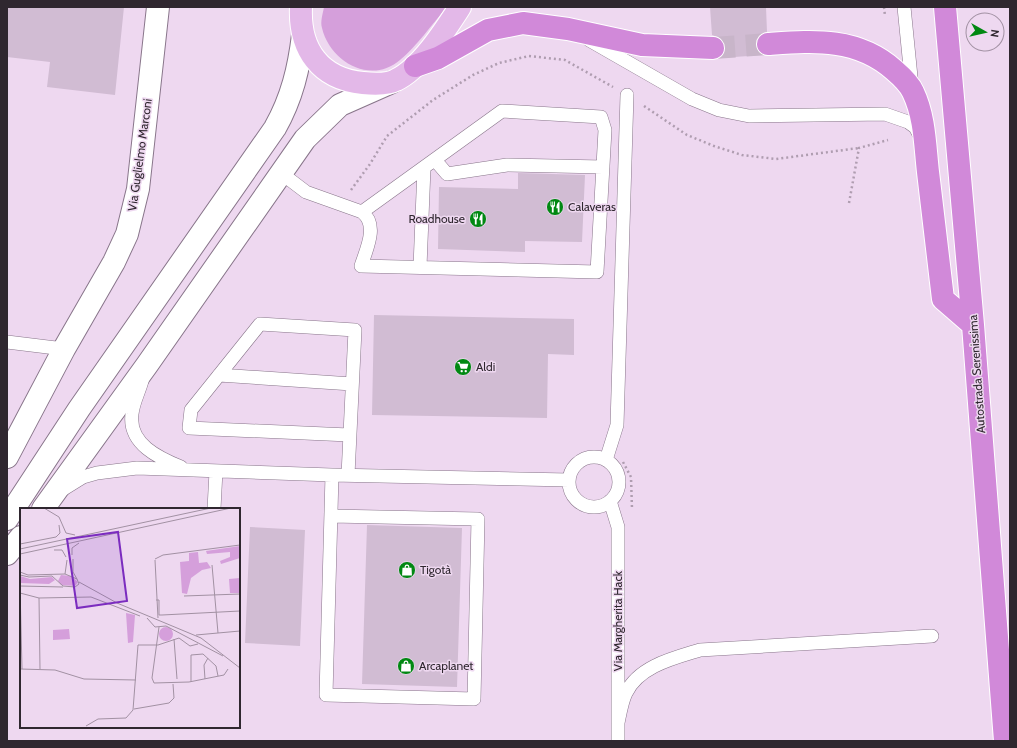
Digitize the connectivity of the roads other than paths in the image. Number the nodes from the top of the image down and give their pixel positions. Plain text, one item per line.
1 (158, 7) edge
2 (301, 7) edge
3 (460, 7) edge
4 (904, 7) edge
5 (945, 7) edge
6 (568, 29) junction
7 (303, 35) junction
8 (768, 44) tunnel mouth
9 (713, 48) tunnel mouth
10 (415, 66) junction
11 (395, 81) junction
12 (913, 92) junction
13 (627, 95) dead end
14 (927, 147) junction
15 (435, 160) junction
16 (603, 167) junction
17 (424, 168) junction
18 (281, 173) junction
19 (362, 212) junction
20 (420, 267) junction
21 (973, 325) junction
22 (7, 342) edge
23 (64, 349) junction
24 (147, 365) junction
25 (219, 375) junction
26 (352, 384) junction
27 (349, 435) junction
28 (7, 457) edge
29 (606, 460) junction
30 (190, 471) junction
31 (216, 471) junction
32 (332, 475) junction
33 (348, 475) junction
34 (569, 480) junction
35 (50, 501) edge
36 (610, 501) junction
37 (214, 508) edge
38 (332, 516) junction
39 (7, 519) edge
40 (20, 538) edge
41 (7, 554) edge
42 (932, 636) dead end
43 (618, 722) junction
44 (618, 741) edge
45 (1005, 741) edge

1 - 23 street, Via Guglielmo Marconi
2 - 7 main road
3 - 10 main road
4 - 12 lane
5 - 21 highway, Autostrada Serenissima
6 - 9 highway
6 - 10 highway
6 - 14 lane
7 - 11 main road
7 - 39 street
8 - 12 highway
10 - 11 main road
11 - 18 street
12 - 14 highway
13 - 29 lane
14 - 21 highway
15 - 16 lane
15 - 16 lane
15 - 17 lane
16 - 20 lane
17 - 19 lane
17 - 20 lane
18 - 19 lane
18 - 24 street
19 - 20 lane
21 - 45 highway, Autostrada Serenissima
22 - 23 lane
23 - 28 street, Via Guglielmo Marconi
24 - 30 lane
24 - 35 street
25 - 26 lane
25 - 26 lane
25 - 27 lane
26 - 27 lane
27 - 33 lane
29 - 34 lane
29 - 36 lane
30 - 31 lane
30 - 35 lane
31 - 32 lane
31 - 37 lane
32 - 33 lane
32 - 38 lane
33 - 34 lane
34 - 36 lane
36 - 43 lane, Via Margherita Hack
38 - 38 lane
40 - 41 street
42 - 43 lane
43 - 44 lane, Via Margherita Hack

